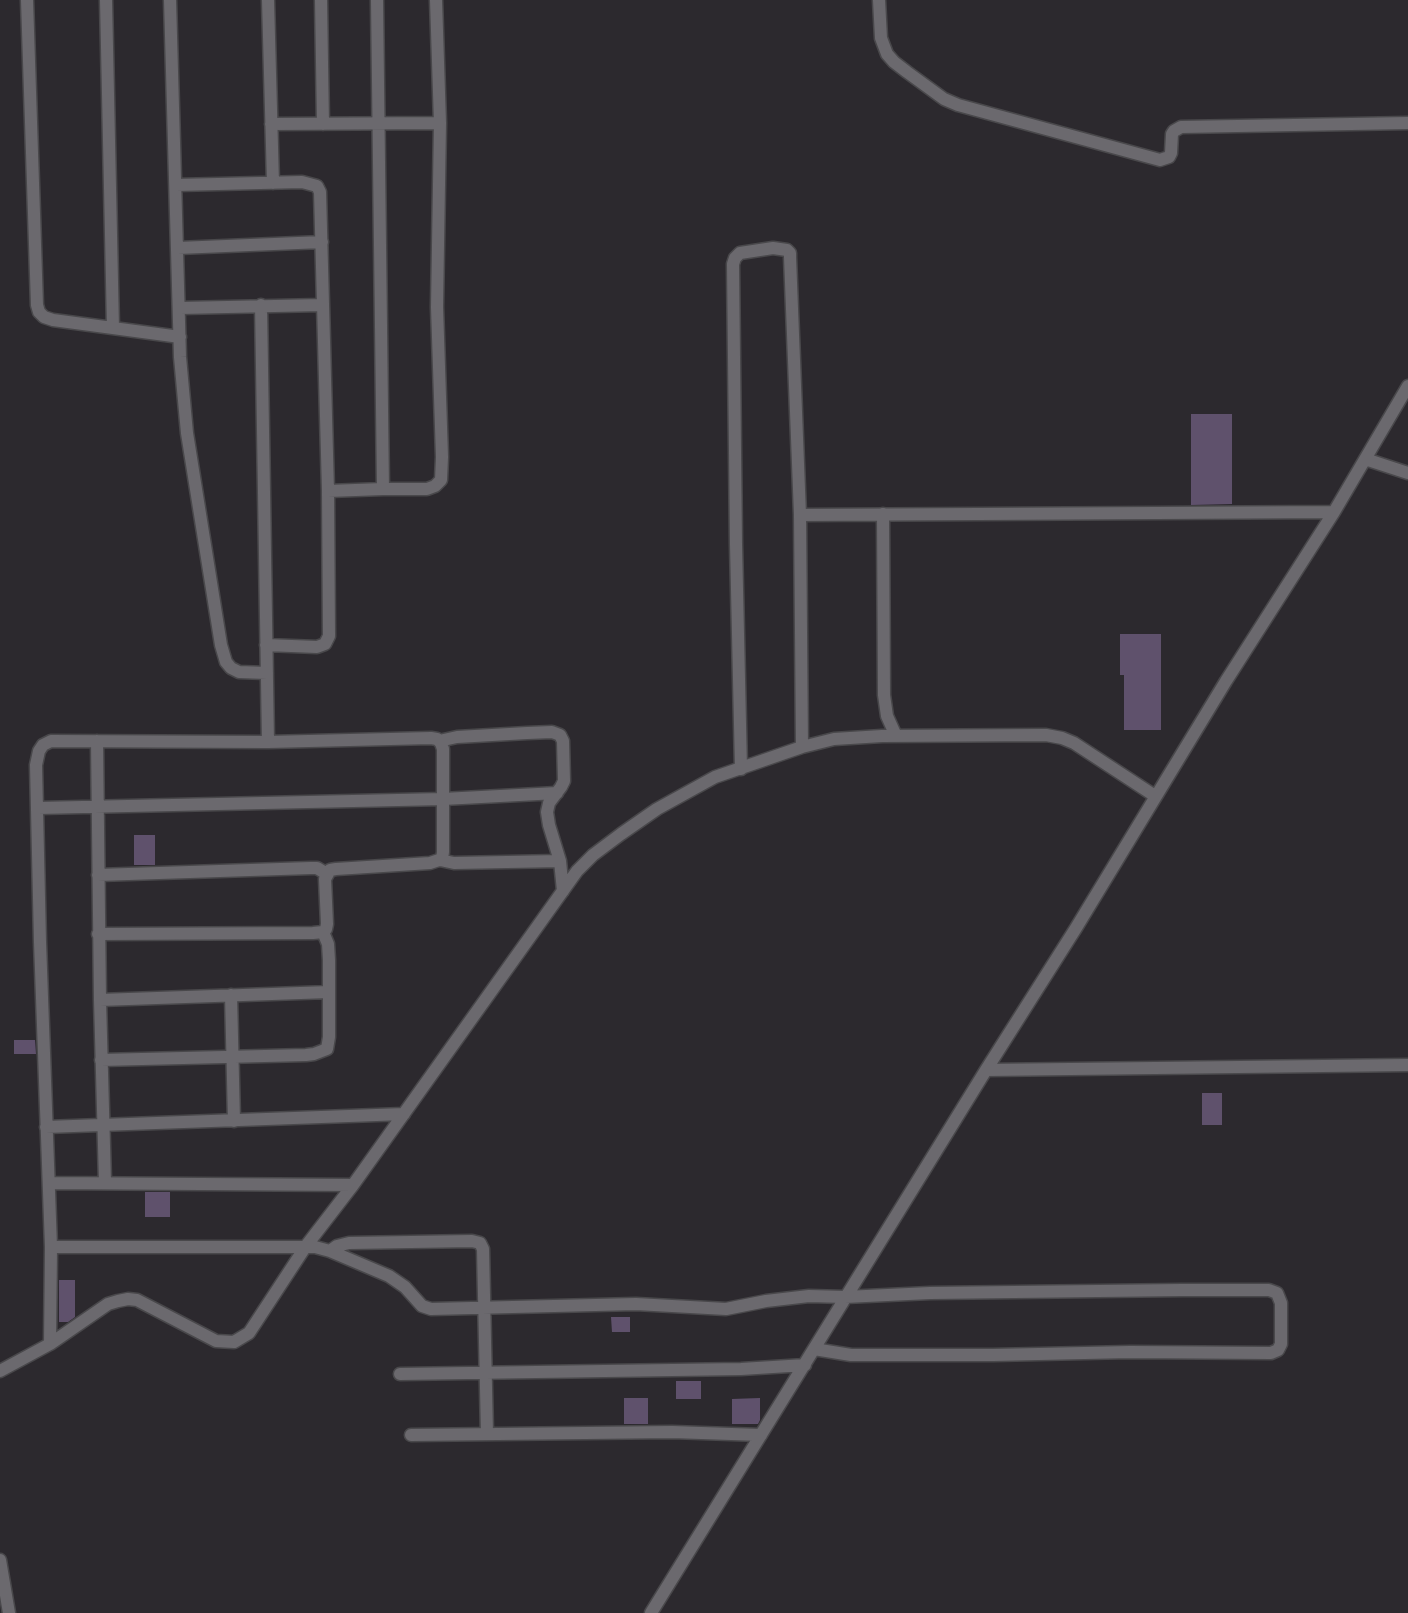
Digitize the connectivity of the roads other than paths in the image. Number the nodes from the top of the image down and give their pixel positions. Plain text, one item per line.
1 (27, 0) edge
2 (106, 0) edge
3 (170, 0) edge
4 (268, 0) edge
5 (321, 0) edge
6 (376, 0) edge
7 (436, 0) edge
8 (879, 0) edge
9 (378, 122) junction
10 (440, 123) junction
11 (1408, 123) edge
12 (271, 124) junction
13 (324, 124) junction
14 (273, 183) junction
15 (176, 185) junction
16 (322, 242) junction
17 (178, 248) junction
18 (322, 305) junction
19 (261, 306) junction
20 (180, 308) junction
21 (113, 328) junction
22 (180, 338) junction
23 (1408, 386) edge
24 (1365, 459) junction
25 (1408, 473) edge
26 (383, 488) junction
27 (328, 491) junction
28 (1334, 512) junction
29 (883, 514) junction
30 (800, 515) junction
31 (266, 645) junction
32 (267, 674) junction
33 (896, 736) junction
34 (97, 741) junction
35 (439, 741) junction
36 (268, 742) junction
37 (802, 747) junction
38 (741, 769) junction
39 (557, 793) junction
40 (1155, 796) junction
41 (443, 799) junction
42 (97, 806) junction
43 (38, 808) junction
44 (440, 860) junction
45 (560, 861) junction
46 (98, 874) junction
47 (327, 874) junction
48 (563, 891) junction
49 (323, 932) junction
50 (98, 934) junction
51 (329, 992) junction
52 (231, 995) junction
53 (100, 1000) junction
54 (232, 1057) junction
55 (101, 1060) junction
56 (1408, 1065) edge
57 (986, 1070) junction
58 (404, 1114) junction
59 (234, 1121) junction
60 (102, 1126) junction
61 (46, 1127) junction
62 (49, 1182) junction
63 (104, 1182) junction
64 (353, 1185) junction
65 (306, 1246) junction
66 (50, 1247) junction
67 (330, 1251) junction
68 (846, 1297) junction
69 (483, 1308) junction
70 (50, 1344) junction
71 (814, 1349) junction
72 (804, 1365) junction
73 (0, 1371) edge
74 (485, 1373) junction
75 (400, 1374) dead end
76 (487, 1434) junction
77 (411, 1435) dead end
78 (761, 1435) junction
79 (0, 1560) edge
80 (8, 1613) edge
81 (651, 1613) edge

1 - 21 street
2 - 21 street
3 - 15 street
4 - 12 street
5 - 13 street
6 - 9 street
7 - 10 street
8 - 11 street
9 - 10 street
9 - 13 street
9 - 26 street
10 - 26 street
12 - 13 street
12 - 14 street
14 - 15 street
14 - 16 street
15 - 17 street
16 - 17 street
16 - 18 street
17 - 20 street
18 - 19 street
18 - 27 street
19 - 20 street
19 - 31 street
20 - 22 street
21 - 22 street
22 - 32 street
23 - 24 street
24 - 25 street
24 - 28 street
26 - 27 street
27 - 31 street
28 - 29 street
28 - 40 street
29 - 30 street
29 - 33 street
30 - 37 street
30 - 38 street
31 - 32 street
32 - 36 street
33 - 37 street
33 - 40 street
34 - 36 street
34 - 42 street
34 - 43 street
35 - 36 street
35 - 39 street
35 - 41 street
37 - 38 street
38 - 48 street
39 - 41 street
39 - 45 street
40 - 57 street
41 - 42 street
41 - 44 street
42 - 43 street
42 - 46 street
43 - 61 street
44 - 45 street
44 - 47 street
45 - 48 street
46 - 47 street
46 - 50 street
47 - 49 street
48 - 58 street
49 - 50 street
49 - 51 street
50 - 53 street
51 - 52 street
51 - 54 street
52 - 53 street
52 - 54 street
53 - 55 street
54 - 55 street
54 - 59 street
55 - 60 street
56 - 57 street
57 - 68 street
58 - 59 street
58 - 64 street
59 - 60 street
60 - 61 street
60 - 63 street
61 - 62 street
62 - 63 street
62 - 66 street
63 - 64 street
64 - 65 street
65 - 66 street
65 - 67 street
65 - 70 street
66 - 70 street
67 - 69 street
67 - 69 street
68 - 69 street
68 - 71 street
68 - 71 street
69 - 74 street
70 - 73 street
71 - 72 street
72 - 74 street
72 - 78 street
74 - 75 street
74 - 76 street
76 - 77 street
76 - 78 street
78 - 81 street
79 - 80 street

